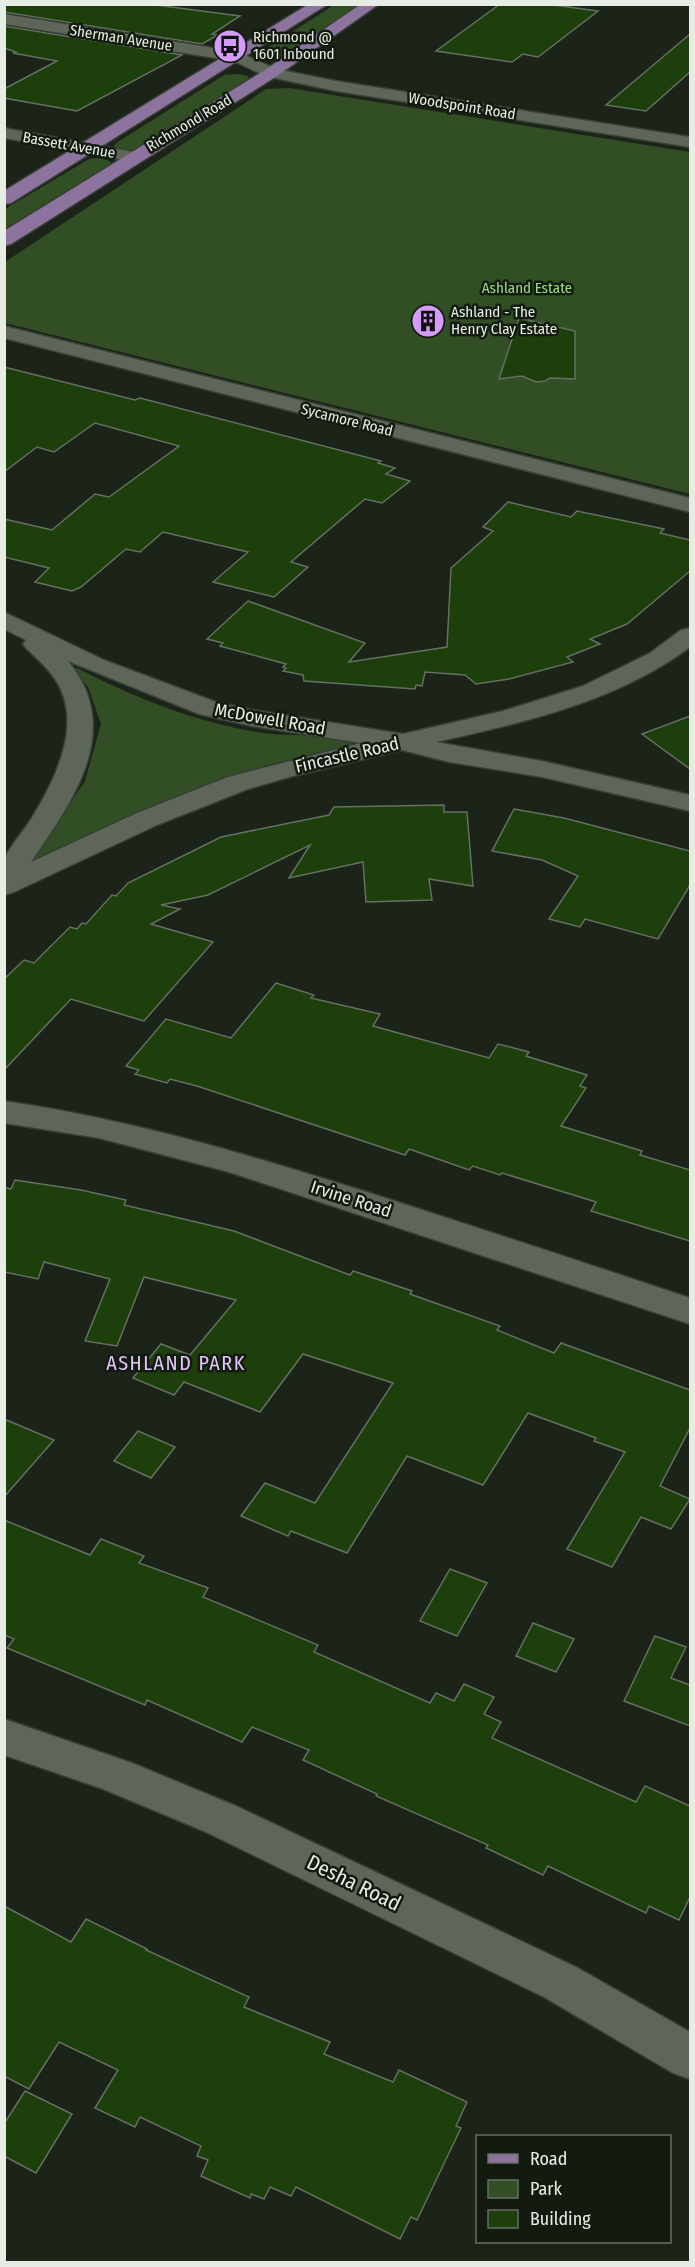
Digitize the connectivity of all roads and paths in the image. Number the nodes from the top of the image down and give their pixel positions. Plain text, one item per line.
1 (321, 4) edge
2 (372, 4) edge
3 (4, 19) edge
4 (238, 57) junction
5 (271, 73) junction
6 (4, 133) edge
7 (690, 142) edge
8 (88, 148) junction
9 (134, 157) junction
10 (4, 199) edge
11 (4, 240) edge
12 (4, 332) edge
13 (690, 505) edge
14 (12, 623) edge
15 (690, 634) edge
16 (404, 742) junction
17 (690, 803) edge
18 (4, 881) edge
19 (4, 886) edge
20 (4, 1112) edge
21 (690, 1311) edge
22 (4, 1737) edge
23 (690, 2057) edge

1 - 4 main road, Richmond Road
2 - 5 main road, Richmond Road
3 - 4 street, Sherman Avenue
4 - 5 street, Woodspoint Road
4 - 8 main road, Richmond Road
5 - 7 street, Woodspoint Road
5 - 9 main road, Richmond Road
6 - 8 street, Bassett Avenue
8 - 9 street, Bassett Avenue
8 - 10 main road, Richmond Road
9 - 11 main road, Richmond Road
12 - 13 street, Sycamore Road
14 - 16 street, McDowell Road
14 - 18 street
15 - 16 street, Fincastle Road
16 - 17 street, McDowell Road
16 - 19 street, Fincastle Road
20 - 21 street, Irvine Road
22 - 23 street, Desha Road

